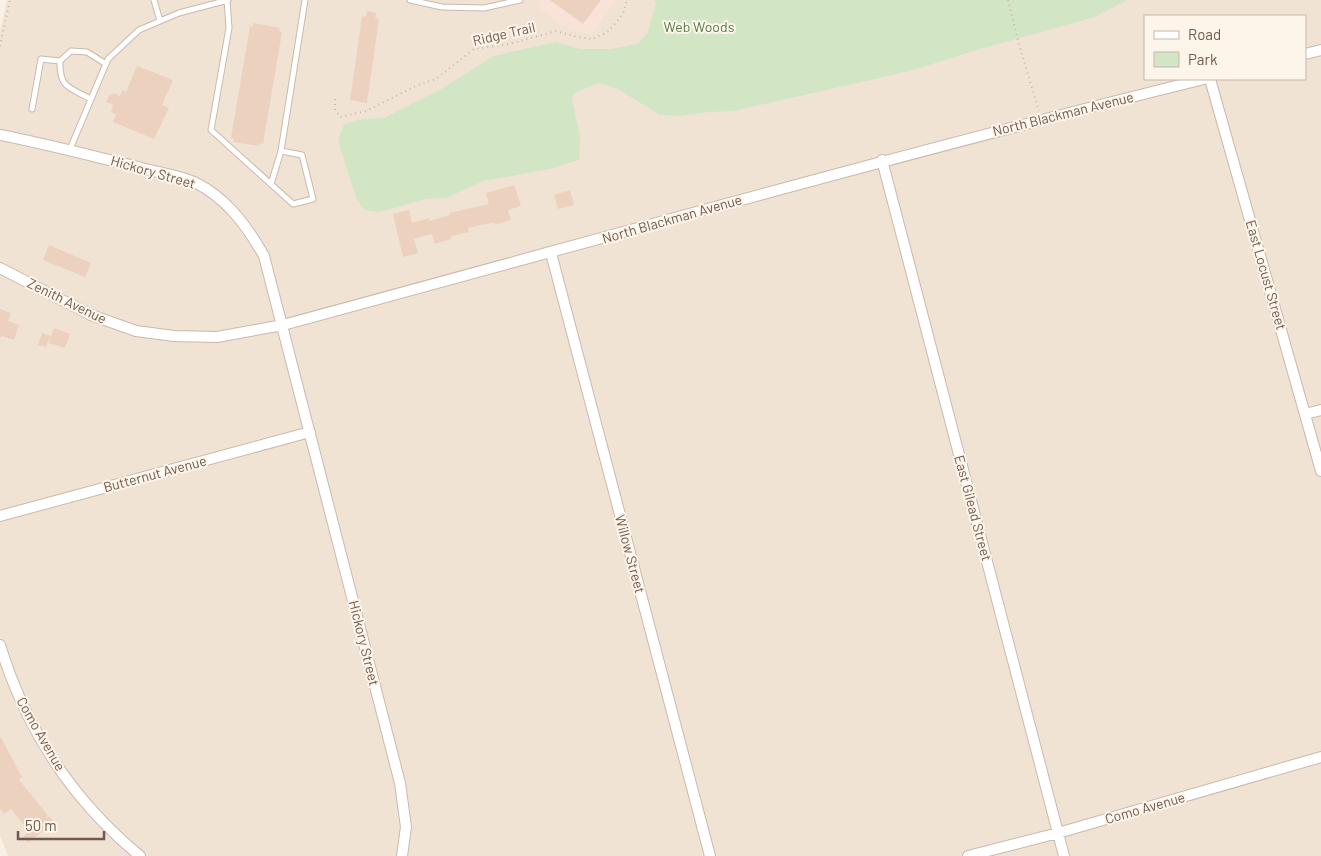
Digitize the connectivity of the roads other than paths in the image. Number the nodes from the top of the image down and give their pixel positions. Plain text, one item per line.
1 (154, 0) edge
2 (228, 0) edge
3 (305, 0) edge
4 (410, 0) edge
5 (452, 0) edge
6 (520, 0) edge
7 (451, 7) junction
8 (160, 21) junction
9 (1321, 50) edge
10 (1306, 54) edge
11 (60, 61) junction
12 (106, 64) junction
13 (1200, 80) edge
14 (1210, 80) edge
15 (82, 94) junction
16 (91, 98) junction
17 (88, 107) junction
18 (32, 109) dead end
19 (0, 134) edge
20 (70, 150) junction
21 (281, 151) junction
22 (882, 160) junction
23 (271, 184) junction
24 (551, 252) junction
25 (0, 268) edge
26 (283, 325) junction
27 (136, 331) joint
28 (1321, 410) edge
29 (1305, 414) junction
30 (310, 432) junction
31 (1321, 471) edge
32 (0, 516) edge
33 (0, 645) edge
34 (1321, 757) edge
35 (1058, 833) junction
36 (140, 856) edge
37 (402, 856) edge
38 (710, 856) edge
39 (968, 856) edge
40 (1064, 856) edge

1 - 8 lane
2 - 8 lane
2 - 23 lane
3 - 21 lane
4 - 7 lane
5 - 7 lane
6 - 7 lane
8 - 12 lane
9 - 10 street
11 - 12 lane
11 - 15 lane
11 - 18 lane
12 - 16 lane
13 - 22 street, North Blackman Avenue
14 - 29 street, East Locust Street
15 - 16 lane
15 - 17 lane
16 - 17 lane
17 - 20 lane
19 - 20 street, Hickory Street
20 - 26 street, Hickory Street
21 - 23 lane
21 - 23 lane
22 - 24 street, North Blackman Avenue
22 - 35 street, East Gilead Street
24 - 26 street, North Blackman Avenue
24 - 38 street, Willow Street
25 - 27 street, Zenith Avenue
26 - 27 street, North Blackman Avenue
26 - 30 street, Hickory Street
28 - 29 street
29 - 31 street, East Locust Street
30 - 32 street, Butternut Avenue
30 - 37 street, Hickory Street
33 - 36 street, Como Avenue
34 - 35 street, Como Avenue
35 - 39 street, Como Avenue
35 - 40 street, East Gilead Street

